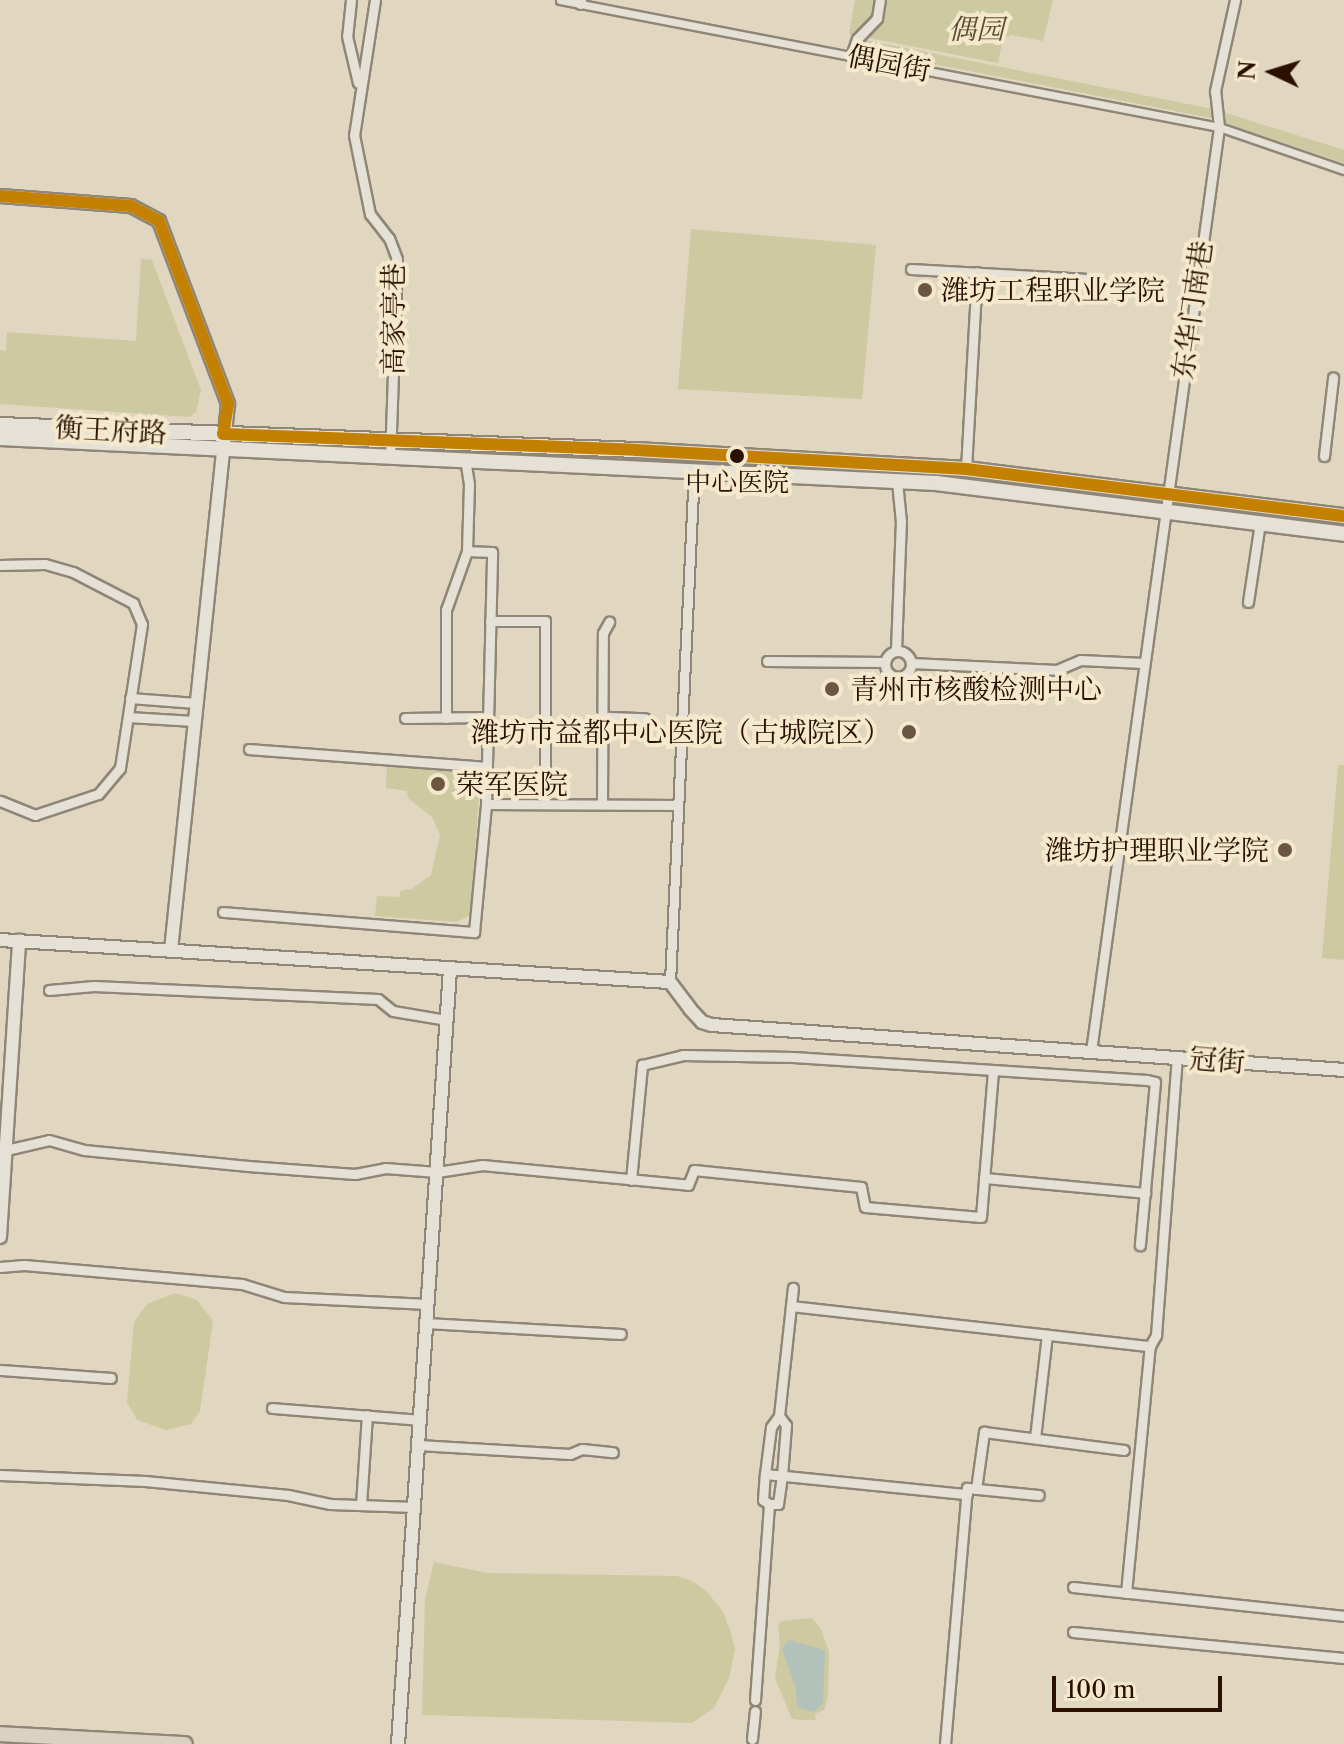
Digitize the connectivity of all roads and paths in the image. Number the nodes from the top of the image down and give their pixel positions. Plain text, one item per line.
1 (351, 0) edge
2 (375, 0) edge
3 (560, 0) edge
4 (880, 0) edge
5 (1235, 0) edge
6 (580, 2) edge
7 (851, 56) junction
8 (359, 87) junction
9 (1219, 127) junction
10 (1344, 170) edge
11 (0, 196) edge
12 (911, 269) dead end
13 (977, 272) junction
14 (1088, 279) dead end
15 (1333, 378) dead end
16 (0, 425) edge
17 (0, 438) edge
18 (392, 440) junction
19 (222, 441) junction
20 (390, 456) junction
21 (1324, 456) dead end
22 (465, 460) junction
23 (966, 469) junction
24 (694, 470) junction
25 (897, 481) junction
26 (1166, 493) junction
27 (1164, 510) junction
28 (1344, 516) edge
29 (1260, 523) junction
30 (1344, 534) edge
31 (467, 551) junction
32 (0, 565) edge
33 (1248, 602) dead end
34 (490, 621) junction
35 (609, 622) dead end
36 (896, 650) junction
37 (767, 661) dead end
38 (885, 662) junction
39 (911, 663) junction
40 (1143, 663) junction
41 (130, 698) junction
42 (196, 703) junction
43 (128, 717) junction
44 (488, 717) junction
45 (405, 718) dead end
46 (446, 718) junction
47 (645, 718) dead end
48 (601, 720) junction
49 (194, 721) junction
50 (249, 749) dead end
51 (486, 767) junction
52 (0, 801) edge
53 (602, 803) junction
54 (486, 804) junction
55 (545, 804) junction
56 (678, 805) junction
57 (223, 912) dead end
58 (0, 940) edge
59 (19, 941) junction
60 (171, 950) junction
61 (450, 969) junction
62 (670, 982) junction
63 (49, 990) dead end
64 (447, 1020) junction
65 (1091, 1051) junction
66 (1177, 1057) junction
67 (1344, 1070) edge
68 (993, 1071) junction
69 (6, 1150) junction
70 (437, 1172) junction
71 (984, 1178) junction
72 (631, 1180) junction
73 (1145, 1193) junction
74 (0, 1237) edge
75 (1140, 1245) dead end
76 (0, 1267) edge
77 (793, 1288) dead end
78 (428, 1304) junction
79 (791, 1306) junction
80 (426, 1323) junction
81 (621, 1334) dead end
82 (1047, 1335) junction
83 (1150, 1346) junction
84 (0, 1370) edge
85 (111, 1378) dead end
86 (272, 1408) dead end
87 (367, 1415) junction
88 (779, 1416) junction
89 (420, 1420) junction
90 (1035, 1438) junction
91 (418, 1445) junction
92 (1124, 1450) dead end
93 (613, 1452) dead end
94 (765, 1474) junction
95 (0, 1475) edge
96 (782, 1476) junction
97 (972, 1491) junction
98 (1039, 1495) dead end
99 (769, 1504) junction
100 (361, 1505) junction
101 (414, 1507) junction
102 (1073, 1587) dead end
103 (1126, 1593) junction
104 (1344, 1616) edge
105 (1073, 1632) dead end
106 (1344, 1658) edge
107 (0, 1734) edge
108 (752, 1739) dead end
109 (185, 1744) edge
110 (398, 1744) edge
111 (945, 1744) edge

1 - 8 street
2 - 8 street, 高家亭巷
3 - 6 street, 偶园街
4 - 7 street
5 - 9 street, 东华门南巷
6 - 7 street, 偶园街
7 - 9 street, 偶园街
8 - 18 street, 高家亭巷
9 - 10 street, 偶园街
9 - 26 street, 东华门南巷
11 - 19 street
12 - 13 street
13 - 14 street
13 - 23 street
15 - 21 street
16 - 19 main road, 衡王府路
17 - 19 main road, 衡王府路
18 - 19 main road
18 - 20 street, 高家亭巷
18 - 23 main road
19 - 20 main road
19 - 42 street
20 - 22 main road
22 - 24 main road
22 - 31 street
23 - 26 main road
24 - 25 main road
24 - 56 street
25 - 27 main road
25 - 36 street
26 - 27 street, 东华门南巷
26 - 28 main road
27 - 29 main road
27 - 40 street, 东华门南巷
29 - 30 main road
29 - 33 street
31 - 34 street
31 - 46 street
32 - 41 street
34 - 44 street
34 - 55 street
35 - 48 street
36 - 38 street
36 - 39 street
37 - 38 street
38 - 39 street
39 - 40 street
40 - 65 street, 东华门南巷
41 - 42 street
41 - 43 street
42 - 49 street
43 - 49 street
43 - 52 street
44 - 46 street
44 - 51 street
45 - 46 street
47 - 48 street
48 - 53 street
49 - 60 street
50 - 51 street
51 - 54 street
53 - 55 street
53 - 56 street
54 - 55 street
54 - 57 street
56 - 62 street
58 - 59 street
59 - 60 street
59 - 69 street
60 - 61 street
61 - 62 street
61 - 64 street
62 - 65 street, 冠街
63 - 64 street
64 - 70 street
65 - 66 street, 冠街
66 - 67 street, 冠街
66 - 83 street
68 - 71 street
68 - 72 street
68 - 73 street
69 - 70 street
69 - 74 street
70 - 72 street
70 - 78 street
71 - 72 street
71 - 73 street
73 - 75 street
76 - 78 street
77 - 79 street
78 - 80 street
79 - 82 street
79 - 88 street
80 - 81 street
80 - 89 street
82 - 83 street
82 - 90 street
83 - 103 street
84 - 85 street
86 - 87 street
87 - 89 street
87 - 100 street
88 - 94 street
88 - 96 street
89 - 91 street
90 - 92 street
90 - 97 street
91 - 93 street
91 - 101 street
94 - 96 street
94 - 99 street
95 - 100 street
96 - 97 street
96 - 99 street
97 - 98 street
97 - 111 street
99 - 108 street
100 - 101 street
101 - 110 street
102 - 103 street
103 - 104 street
105 - 106 street
107 - 109 main road

